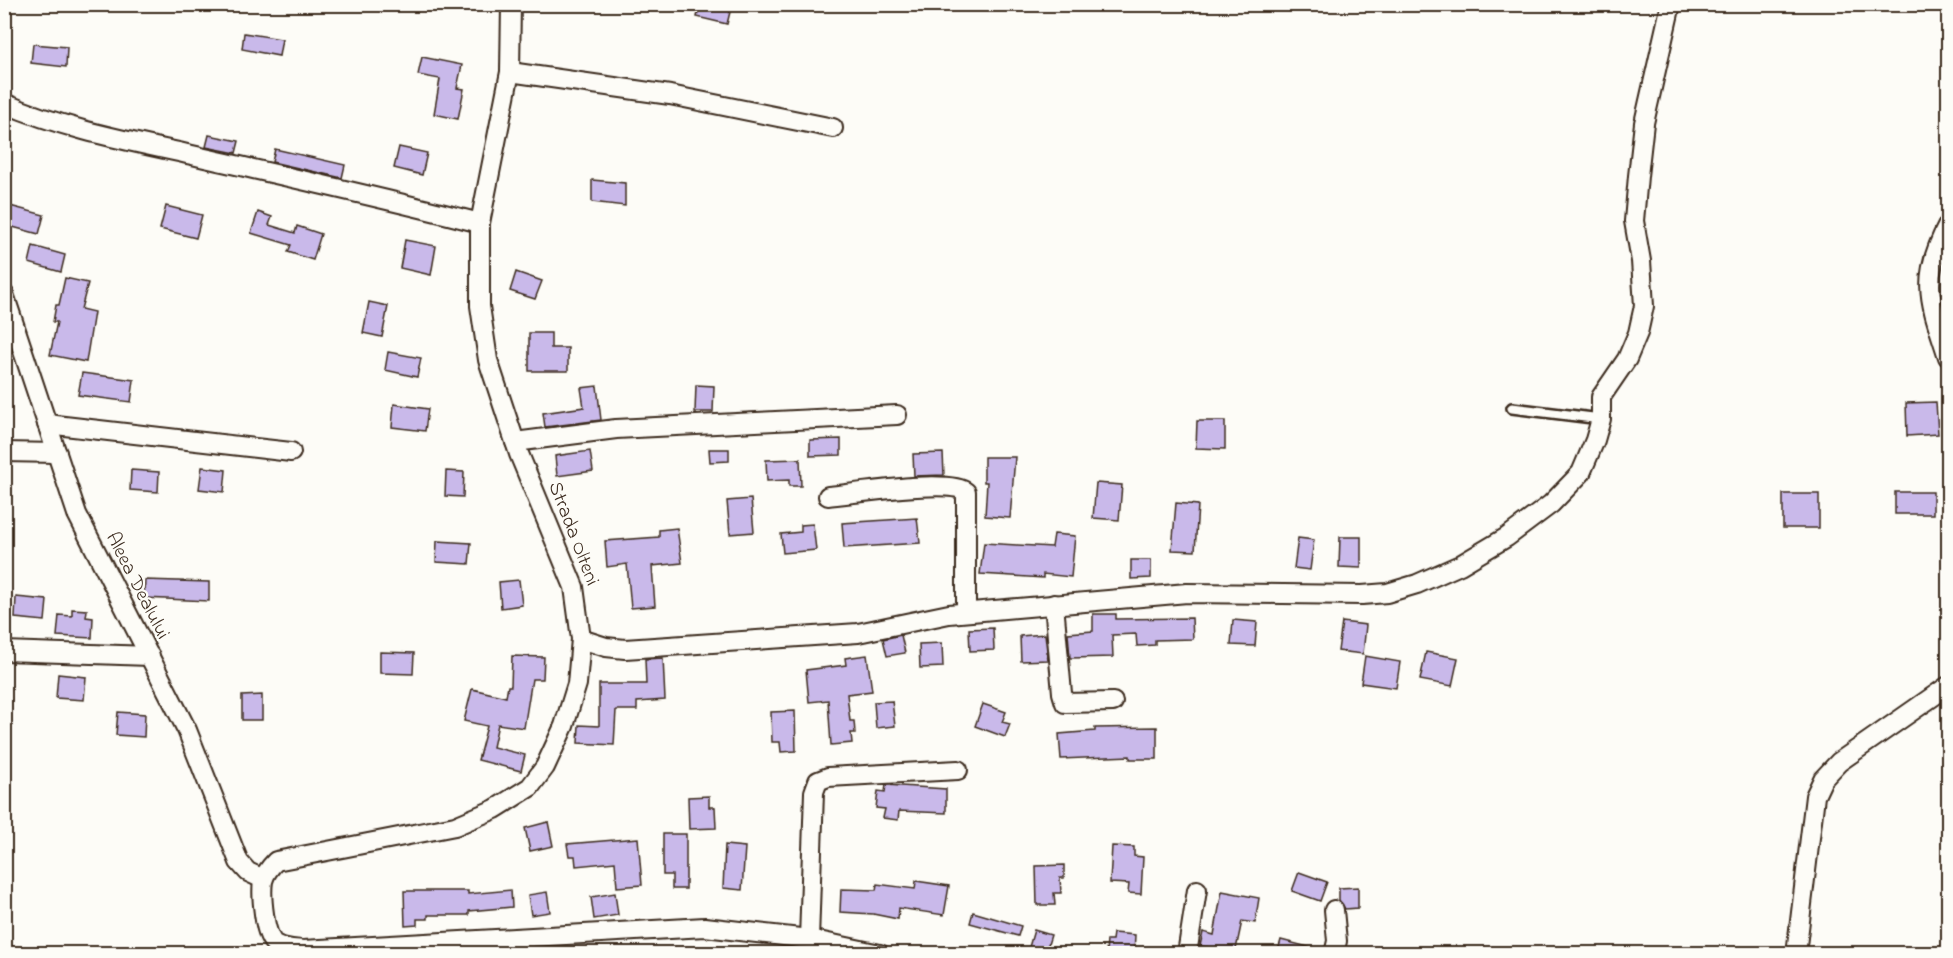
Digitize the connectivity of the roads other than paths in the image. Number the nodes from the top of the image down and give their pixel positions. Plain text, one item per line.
1 (512, 4) edge
2 (1671, 4) edge
3 (510, 72) junction
4 (4, 103) edge
5 (833, 128) dead end
6 (480, 223) junction
7 (1948, 225) edge
8 (4, 294) edge
9 (10, 325) edge
10 (1948, 357) edge
11 (1512, 408) dead end
12 (897, 415) dead end
13 (1601, 419) junction
14 (48, 424) junction
15 (515, 442) junction
16 (4, 452) edge
17 (291, 452) dead end
18 (57, 453) junction
19 (828, 496) dead end
20 (1054, 604) junction
21 (966, 612) junction
22 (581, 639) junction
23 (4, 651) edge
24 (150, 656) junction
25 (1948, 686) edge
26 (1113, 702) dead end
27 (958, 770) dead end
28 (263, 879) junction
29 (1197, 890) dead end
30 (1334, 910) dead end
31 (808, 939) junction
32 (505, 946) edge
33 (273, 948) edge
34 (880, 954) edge
35 (1187, 954) edge
36 (1334, 954) edge
37 (1796, 954) edge

1 - 3 street, Strada Olteni
2 - 13 street
3 - 5 street
3 - 6 street, Strada Olteni
4 - 6 street
6 - 15 street, Strada Olteni
7 - 10 street
8 - 9 street, Aleea Dealului
9 - 14 street, Aleea Dealului
11 - 13 lane
12 - 15 street
13 - 20 street
14 - 17 street
14 - 18 street, Aleea Dealului
15 - 22 street, Strada Olteni
16 - 18 street
18 - 24 street, Aleea Dealului
19 - 21 street
20 - 21 street
20 - 26 street
21 - 22 street
22 - 28 street, Strada Olteni
23 - 24 street
24 - 28 street, Aleea Dealului
25 - 37 street
27 - 31 street
28 - 33 street
29 - 35 street
30 - 36 street
31 - 32 street
31 - 34 street
32 - 33 street

